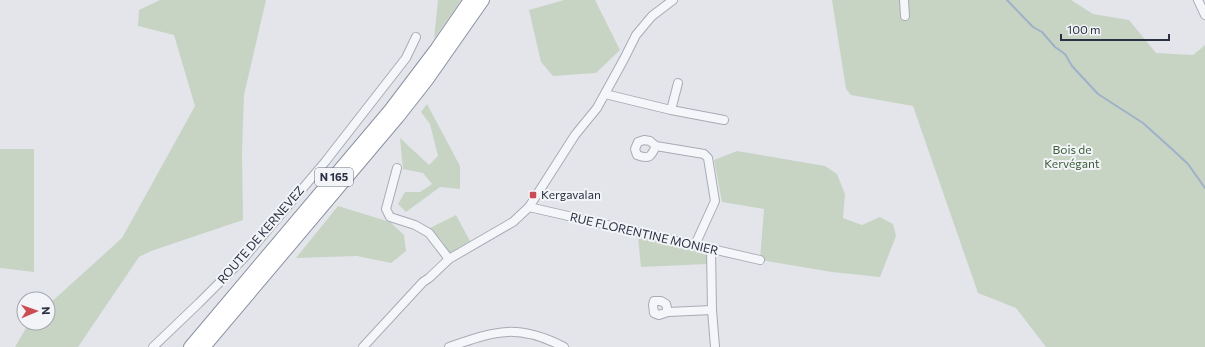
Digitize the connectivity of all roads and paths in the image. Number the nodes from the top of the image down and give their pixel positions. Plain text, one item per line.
1 (470, 0) edge
2 (483, 0) edge
3 (673, 0) edge
4 (904, 0) edge
5 (1198, 0) edge
6 (1205, 15) edge
7 (905, 16) dead end
8 (416, 37) dead end
9 (678, 83) dead end
10 (605, 94) junction
11 (671, 110) junction
12 (724, 120) dead end
13 (656, 146) dead end
14 (397, 168) dead end
15 (529, 207) junction
16 (695, 245) junction
17 (711, 249) junction
18 (449, 259) junction
19 (760, 260) dead end
20 (712, 310) junction
21 (668, 312) dead end
22 (153, 347) edge
23 (190, 347) edge
24 (204, 347) edge
25 (362, 347) edge
26 (449, 347) edge
27 (564, 347) edge
28 (714, 347) edge

1 - 23 highway, N 165
2 - 24 highway, N 165
3 - 10 street
4 - 7 street
5 - 6 street
8 - 22 street, ROUTE DE KERNEVEZ
9 - 11 street
10 - 11 street
10 - 15 street
11 - 12 street
13 - 16 street
14 - 18 street
15 - 16 street, RUE FLORENTINE MONIER
15 - 18 street
16 - 17 street, RUE FLORENTINE MONIER
17 - 19 street, RUE FLORENTINE MONIER
17 - 20 street
18 - 25 street
20 - 21 street
20 - 28 street
26 - 27 street

